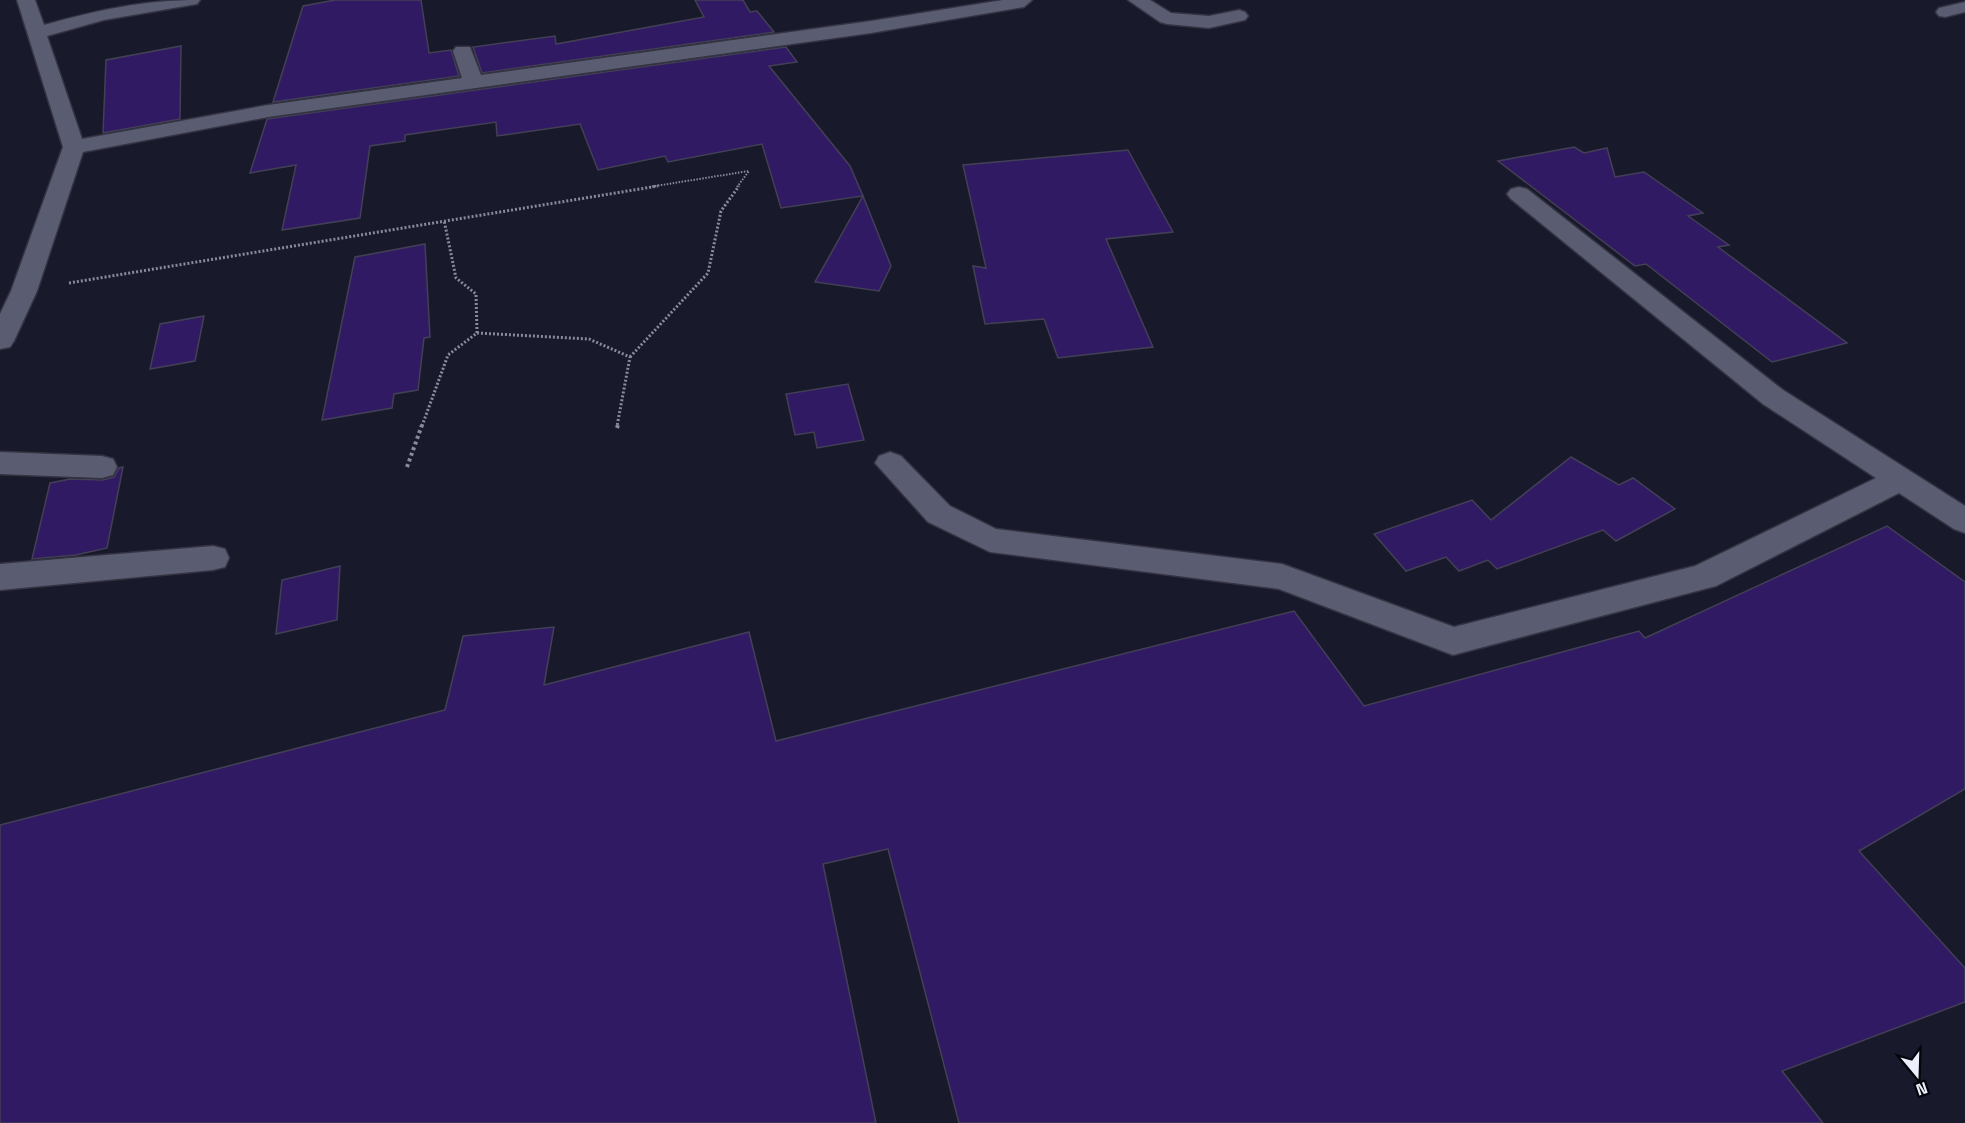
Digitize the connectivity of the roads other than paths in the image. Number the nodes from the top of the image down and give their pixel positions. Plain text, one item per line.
1 (26, 0) edge
2 (190, 0) edge
3 (1023, 0) edge
4 (1137, 0) edge
5 (1965, 7) edge
6 (1945, 12) dead end
7 (1239, 16) dead end
8 (36, 33) junction
9 (463, 51) dead end
10 (474, 83) junction
11 (74, 147) junction
12 (1519, 194) dead end
13 (0, 341) edge
14 (0, 463) edge
15 (890, 463) dead end
16 (102, 467) dead end
17 (1898, 480) junction
18 (1965, 521) edge
19 (213, 558) dead end
20 (0, 577) edge

1 - 8 street
2 - 8 street
3 - 10 street
4 - 7 street
5 - 6 street
8 - 11 street
9 - 10 street
10 - 11 street
11 - 13 street
12 - 17 street
14 - 16 street
15 - 17 street
17 - 18 street
19 - 20 street

